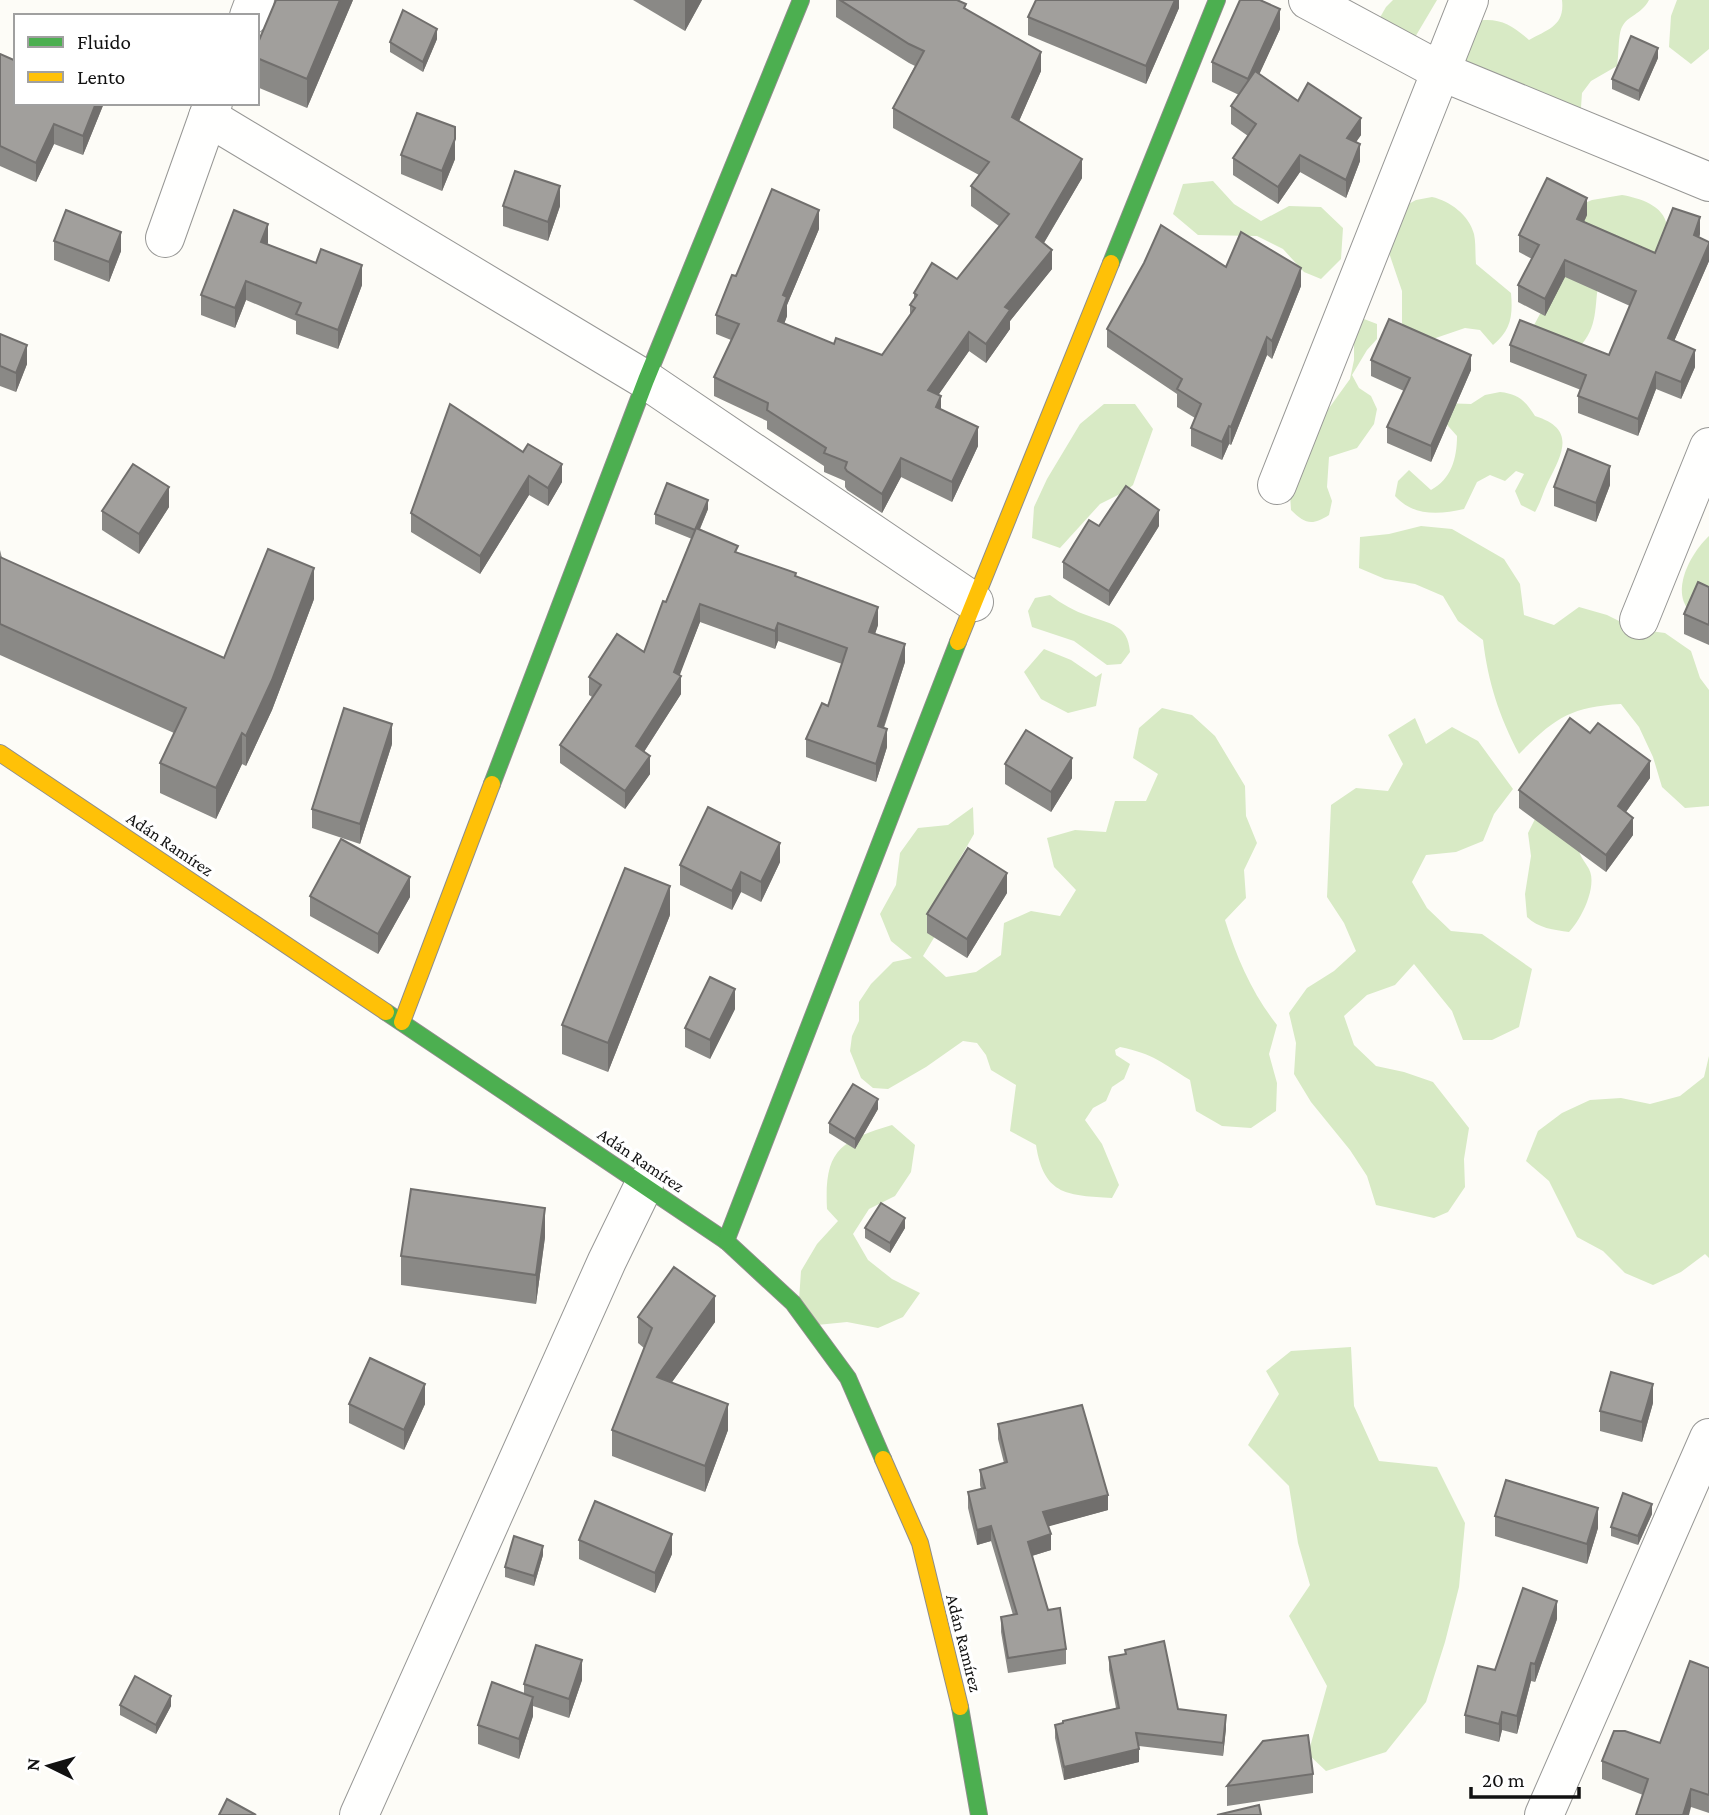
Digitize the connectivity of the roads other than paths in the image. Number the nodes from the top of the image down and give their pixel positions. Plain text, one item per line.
1 (800, 0) edge
2 (1217, 0) edge
3 (1308, 0) edge
4 (1469, 0) edge
5 (1440, 71) junction
6 (211, 110) edge
7 (1709, 182) edge
8 (164, 237) dead end
9 (646, 380) junction
10 (1709, 447) edge
11 (1277, 485) dead end
12 (974, 602) junction
13 (1639, 620) dead end
14 (0, 753) edge
15 (402, 1021) junction
16 (644, 1185) junction
17 (726, 1241) junction
18 (1709, 1438) edge
19 (359, 1815) edge
20 (979, 1815) edge
21 (1544, 1815) edge

1 - 9 street
2 - 12 street
3 - 5 street
4 - 5 street
5 - 7 street
5 - 11 street
6 - 8 street
6 - 9 street
9 - 12 street
9 - 15 street
10 - 13 street
12 - 17 street
14 - 15 street, Adán Ramírez
15 - 16 street, Adán Ramírez
16 - 17 street, Adán Ramírez
16 - 19 street
17 - 20 street, Adán Ramírez
18 - 21 street

